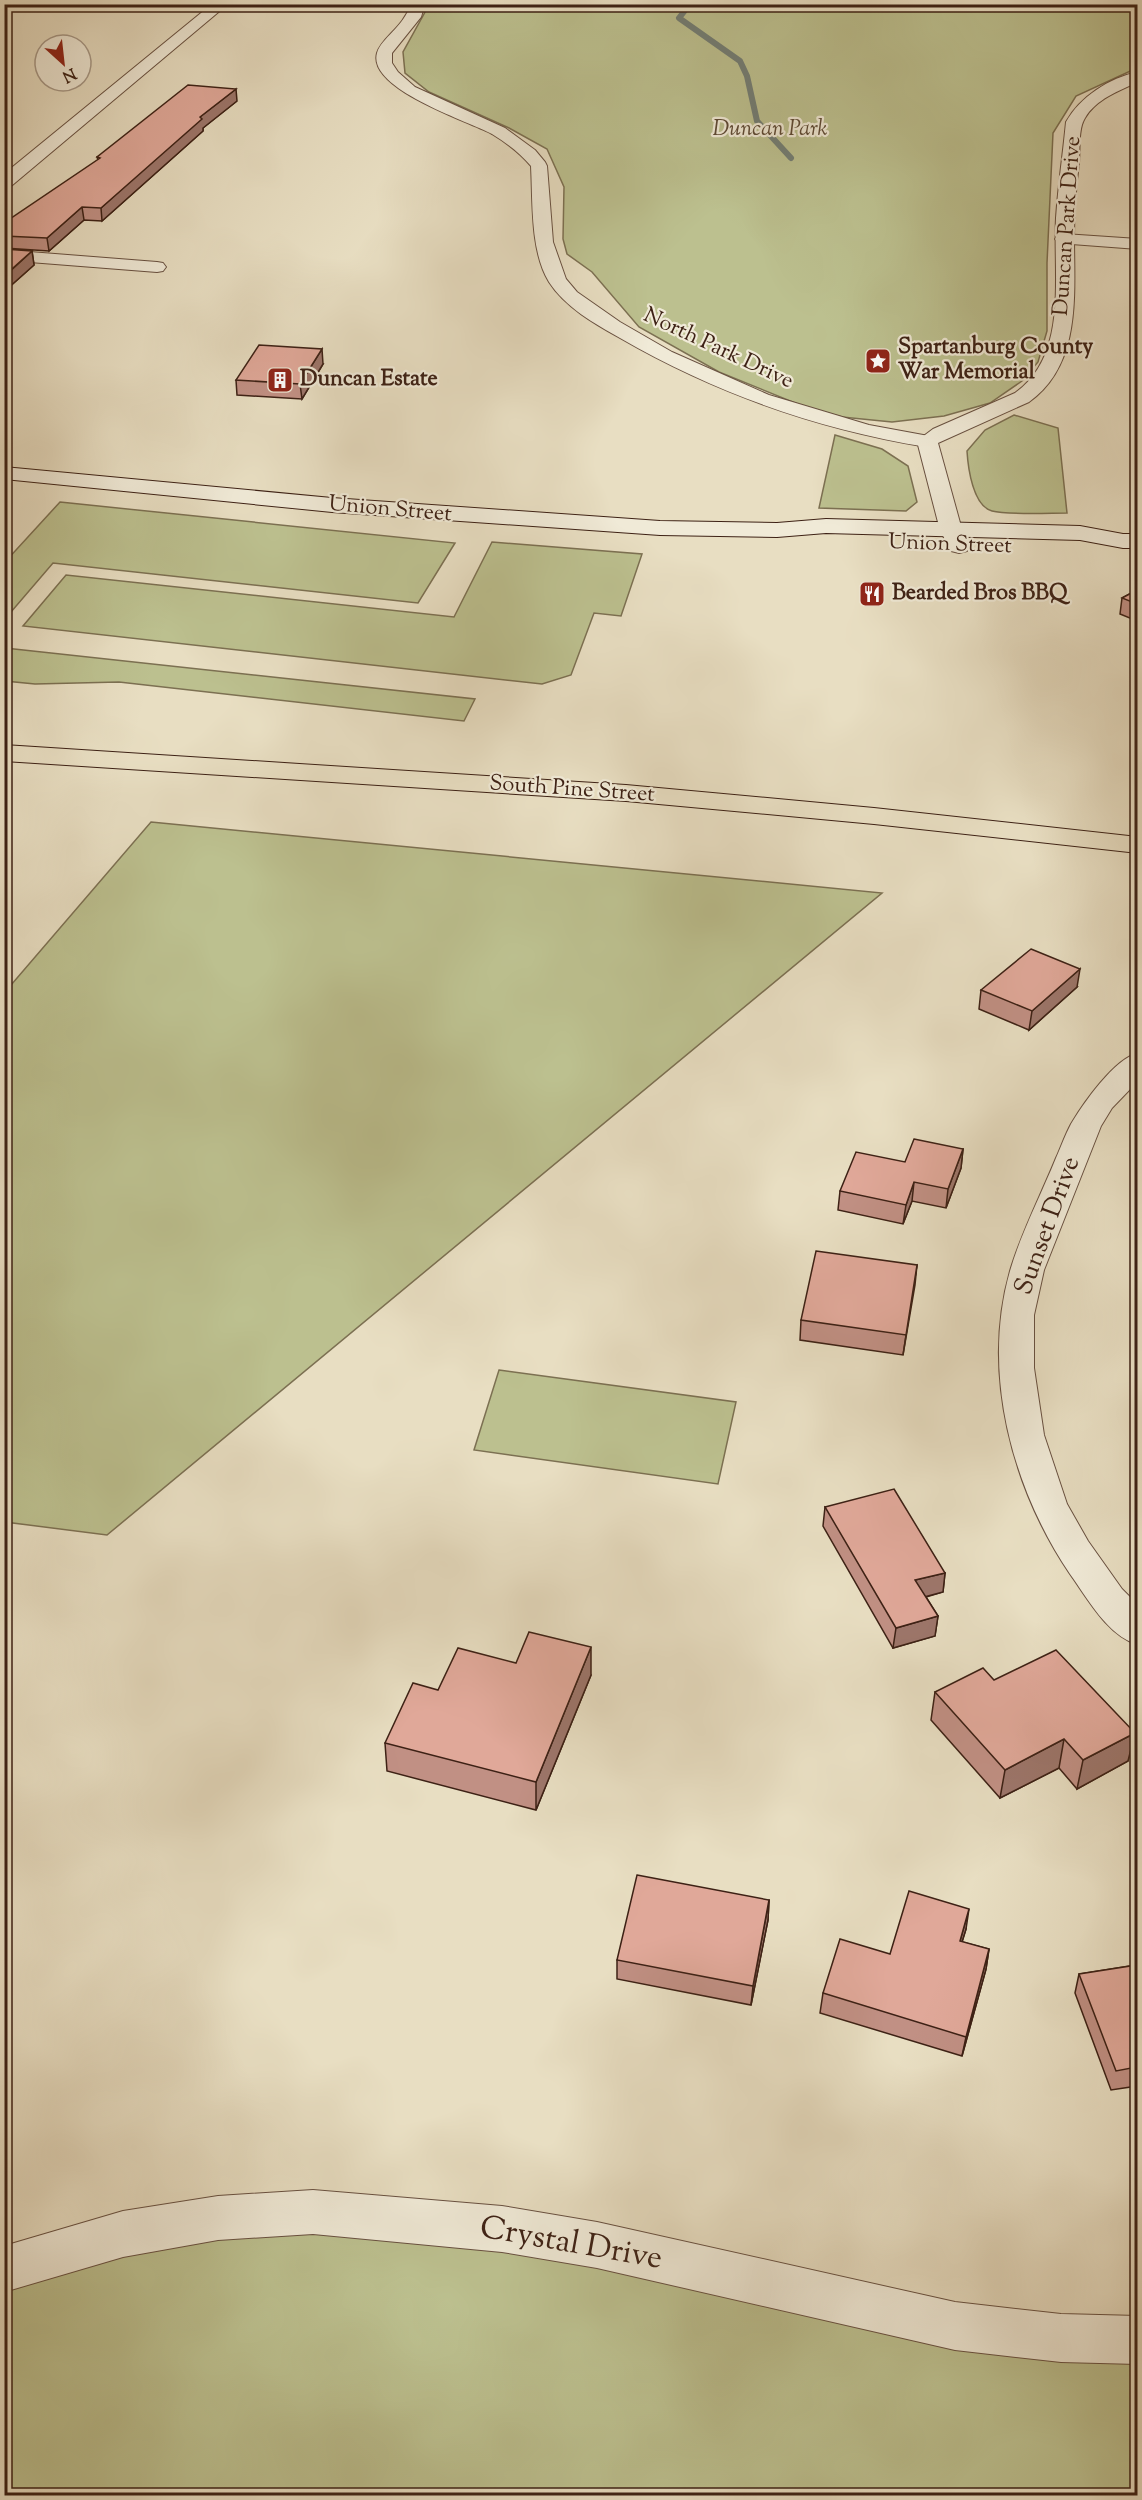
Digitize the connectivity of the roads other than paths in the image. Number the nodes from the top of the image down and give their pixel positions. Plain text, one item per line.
1 (221, 4) edge
2 (418, 4) edge
3 (1137, 76) edge
4 (4, 183) edge
5 (1064, 239) junction
6 (1137, 244) edge
7 (4, 255) edge
8 (157, 267) dead end
9 (927, 441) junction
10 (4, 473) edge
11 (955, 538) junction
12 (1130, 541) edge
13 (4, 753) edge
14 (1137, 845) edge
15 (1137, 1062) edge
16 (1137, 1630) edge
17 (4, 2269) edge
18 (1137, 2340) edge

1 - 4 street
2 - 9 street, North Park Drive
3 - 5 street, Duncan Park Drive
5 - 6 street
5 - 9 street, Duncan Park Drive
7 - 8 street
9 - 11 street
10 - 11 street, Union Street
11 - 12 street, Union Street
13 - 14 highway, South Pine Street
15 - 16 street, Sunset Drive
17 - 18 street, Crystal Drive

